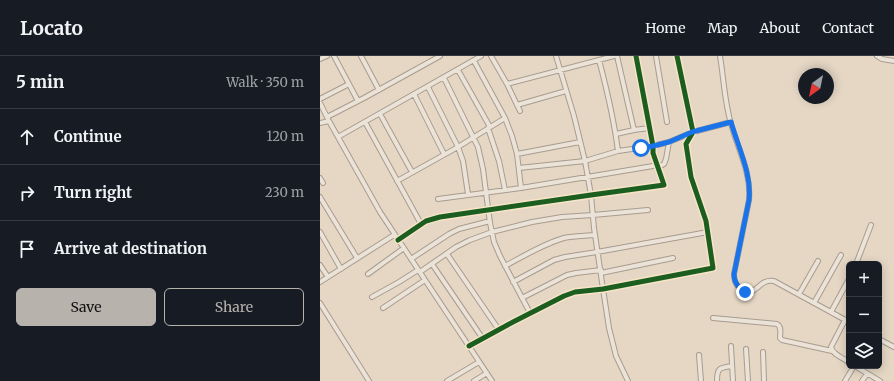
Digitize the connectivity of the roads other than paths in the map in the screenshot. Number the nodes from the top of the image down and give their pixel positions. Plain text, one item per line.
1 (327, 56) edge
2 (334, 56) edge
3 (361, 56) edge
4 (440, 56) edge
5 (481, 56) edge
6 (491, 56) edge
7 (556, 56) edge
8 (614, 56) edge
9 (617, 56) edge
10 (636, 56) edge
11 (656, 56) edge
12 (677, 56) edge
13 (720, 56) edge
14 (877, 56) edge
15 (320, 59) edge
16 (600, 60) junction
17 (474, 61) junction
18 (894, 61) edge
19 (458, 70) junction
20 (560, 70) junction
21 (444, 78) junction
22 (349, 84) junction
23 (507, 84) junction
24 (428, 87) junction
25 (380, 90) junction
26 (566, 91) junction
27 (414, 94) junction
28 (320, 99) edge
29 (358, 101) junction
30 (320, 103) edge
31 (517, 105) junction
32 (520, 111) dead end
33 (380, 114) junction
34 (504, 118) junction
35 (328, 119) junction
36 (364, 122) junction
37 (667, 122) dead end
38 (731, 122) junction
39 (320, 123) edge
40 (489, 128) junction
41 (649, 128) junction
42 (634, 130) junction
43 (692, 132) junction
44 (616, 134) junction
45 (338, 137) junction
46 (474, 137) junction
47 (580, 142) junction
48 (669, 142) junction
49 (653, 146) junction
50 (458, 147) junction
51 (618, 151) junction
52 (444, 154) junction
53 (516, 154) junction
54 (585, 161) junction
55 (653, 166) dead end
56 (658, 167) junction
57 (519, 168) junction
58 (412, 172) junction
59 (587, 177) junction
60 (320, 178) edge
61 (397, 181) junction
62 (323, 183) dead end
63 (521, 188) junction
64 (505, 190) junction
65 (486, 192) junction
66 (468, 194) junction
67 (590, 195) junction
68 (320, 197) edge
69 (438, 199) dead end
70 (489, 210) junction
71 (648, 210) dead end
72 (593, 216) junction
73 (490, 221) junction
74 (421, 224) junction
75 (871, 225) dead end
76 (320, 232) edge
77 (492, 232) junction
78 (708, 232) junction
79 (394, 235) junction
80 (595, 235) junction
81 (398, 240) junction
82 (404, 248) junction
83 (598, 252) junction
84 (447, 254) junction
85 (841, 255) dead end
86 (358, 258) junction
87 (674, 258) dead end
88 (411, 259) junction
89 (818, 261) dead end
90 (857, 261) edge
91 (432, 264) junction
92 (320, 265) edge
93 (505, 266) junction
94 (341, 269) junction
95 (419, 271) junction
96 (601, 272) junction
97 (368, 274) dead end
98 (328, 277) junction
99 (425, 280) junction
100 (320, 282) edge
101 (513, 282) junction
102 (846, 284) edge
103 (604, 289) junction
104 (799, 294) junction
105 (372, 298) dead end
106 (522, 298) junction
107 (320, 303) edge
108 (814, 303) junction
109 (384, 308) dead end
110 (831, 312) junction
111 (530, 313) junction
112 (713, 318) dead end
113 (846, 320) edge
114 (846, 323) edge
115 (499, 330) junction
116 (483, 339) junction
117 (882, 341) edge
118 (469, 346) junction
119 (731, 346) dead end
120 (894, 347) edge
121 (746, 349) dead end
122 (832, 351) junction
123 (763, 352) dead end
124 (700, 355) dead end
125 (846, 360) edge
126 (479, 362) junction
127 (732, 366) junction
128 (852, 369) edge
129 (859, 369) edge
130 (487, 373) junction
131 (867, 374) junction
132 (369, 381) edge
133 (448, 381) edge
134 (474, 381) edge
135 (492, 381) edge
136 (628, 381) edge
137 (701, 381) edge
138 (717, 381) edge
139 (733, 381) edge
140 (748, 381) edge
141 (764, 381) edge
142 (845, 381) edge
143 (862, 381) edge
144 (880, 381) edge

1 - 15 street
2 - 22 street
3 - 25 street
4 - 25 street
5 - 17 street
6 - 23 street
7 - 20 street
8 - 16 street
9 - 42 street
10 - 41 street
11 - 37 street
12 - 43 street
13 - 38 street
14 - 18 street
16 - 20 street
16 - 44 street
17 - 19 street
17 - 34 street
19 - 21 street
19 - 40 street
20 - 23 street
20 - 26 street
21 - 24 street
21 - 46 street
22 - 28 street
22 - 29 street
23 - 31 street
24 - 27 street
24 - 50 street
25 - 29 street
26 - 31 street
26 - 47 street
27 - 33 street
27 - 52 street
29 - 35 street
30 - 35 street
31 - 32 street
33 - 36 street
33 - 58 street
34 - 40 street
34 - 53 street
35 - 39 street
35 - 45 street
36 - 45 street
36 - 61 street
38 - 43 street
38 - 104 street
40 - 46 street
40 - 64 street
41 - 42 street
41 - 49 street
42 - 44 street
43 - 48 street
43 - 78 street
44 - 51 street
45 - 79 street
46 - 50 street
46 - 65 street
47 - 53 street
47 - 54 street
48 - 49 street
48 - 56 street
49 - 51 street
49 - 56 street
50 - 52 street
50 - 66 street
51 - 54 street
52 - 58 street
53 - 57 street
54 - 57 street
54 - 59 street
55 - 59 street
56 - 67 street
57 - 63 street
58 - 61 street
59 - 63 street
59 - 67 street
60 - 62 street
61 - 74 street
63 - 64 street
64 - 65 street
65 - 66 street
65 - 70 street
66 - 69 street
67 - 70 street
67 - 72 street
68 - 86 street
70 - 73 street
70 - 74 street
71 - 72 street
72 - 77 street
72 - 80 street
73 - 77 street
73 - 88 street
74 - 81 street
75 - 90 street
76 - 94 street
77 - 84 street
77 - 93 street
78 - 83 street
78 - 103 street
79 - 81 street
79 - 86 street
80 - 83 street
80 - 93 street
81 - 82 street
82 - 88 street
82 - 97 street
83 - 96 street
83 - 101 street
84 - 91 street
84 - 115 street
85 - 108 street
86 - 94 street
87 - 96 street
88 - 95 street
89 - 104 street
91 - 95 street
91 - 116 street
92 - 98 street
93 - 101 street
94 - 98 street
95 - 99 street
95 - 105 street
96 - 103 street
96 - 106 street
98 - 100 street
99 - 109 street
99 - 118 street
101 - 106 street
102 - 110 street
103 - 111 street
103 - 136 street
104 - 108 street
106 - 111 street
107 - 132 street
108 - 110 street
110 - 113 street
111 - 115 street
112 - 122 street
114 - 122 street
115 - 116 street
116 - 118 street
117 - 120 street
118 - 126 street
119 - 127 street
121 - 140 street
122 - 125 street
123 - 141 street
124 - 137 street
126 - 130 street
126 - 133 street
127 - 138 street
127 - 139 street
128 - 142 street
129 - 131 street
130 - 134 street
130 - 135 street
131 - 143 street
131 - 144 street

